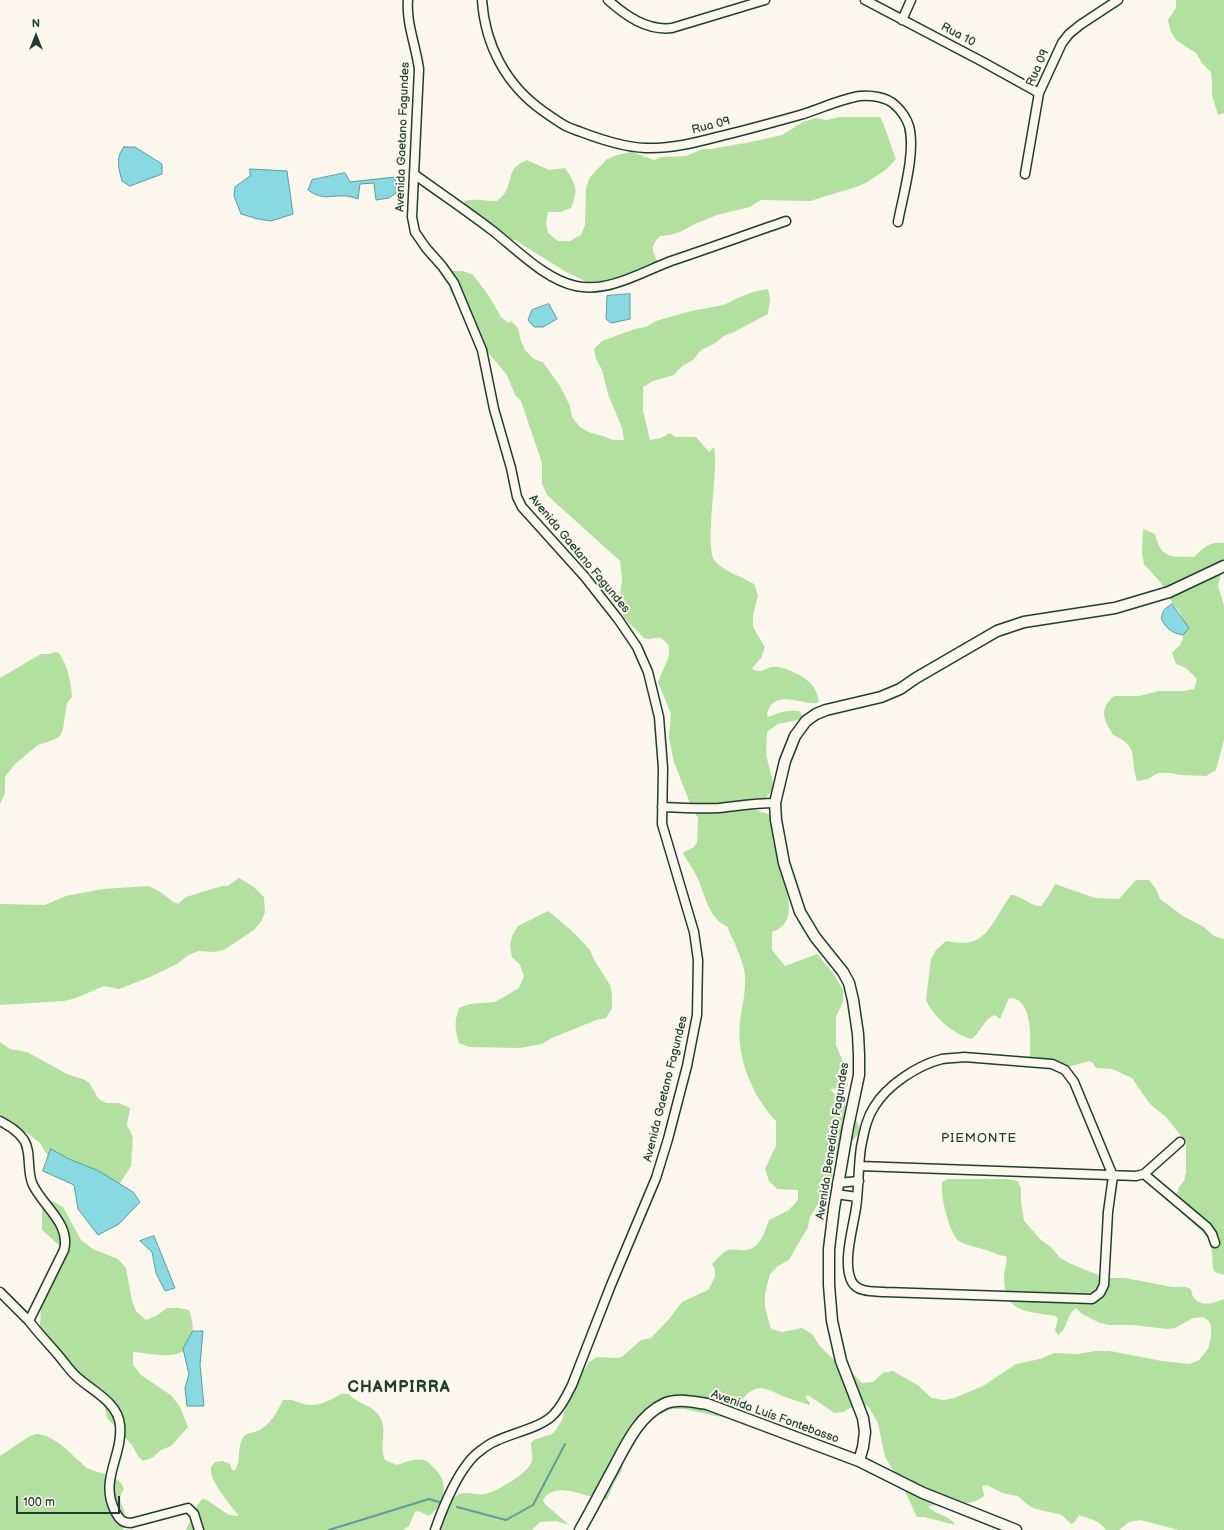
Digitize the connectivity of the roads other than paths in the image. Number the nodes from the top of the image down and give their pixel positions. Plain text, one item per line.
1 (408, 0) edge
2 (482, 0) edge
3 (608, 0) edge
4 (765, 0) edge
5 (865, 0) edge
6 (911, 0) edge
7 (1118, 0) edge
8 (902, 20) junction
9 (1039, 93) junction
10 (414, 174) junction
11 (1025, 174) dead end
12 (786, 220) dead end
13 (898, 222) dead end
14 (1224, 566) edge
15 (776, 803) junction
16 (662, 807) junction
17 (0, 1121) edge
18 (1180, 1142) dead end
19 (860, 1166) junction
20 (1144, 1174) junction
21 (1113, 1176) junction
22 (859, 1181) junction
23 (837, 1188) junction
24 (857, 1197) junction
25 (1215, 1243) dead end
26 (0, 1292) edge
27 (29, 1321) junction
28 (859, 1461) junction
29 (199, 1530) edge
30 (435, 1530) edge
31 (580, 1530) edge
32 (1016, 1530) edge

1 - 10 street, Avenida Gaetano Fagundes
2 - 13 street, Rua 09
3 - 4 street
5 - 8 street, Rua 10
6 - 8 street
7 - 9 street, Rua 09
8 - 9 street, Rua 10
9 - 11 street, Rua 09
10 - 12 street
10 - 16 street, Avenida Gaetano Fagundes
14 - 15 street, Avenida Benedicto Fagundes
15 - 16 street
15 - 23 street, Avenida Benedicto Fagundes
16 - 30 street, Avenida Gaetano Fagundes
17 - 27 street
18 - 20 street
19 - 21 street
19 - 21 street
19 - 22 street
20 - 21 street
20 - 25 street
21 - 24 street
22 - 23 street
22 - 24 street
23 - 24 street
23 - 28 street, Avenida Benedicto Fagundes
26 - 27 street
27 - 29 street
28 - 31 street, Avenida Luís Fontebasso
28 - 32 street, Avenida Luís Fontebasso

